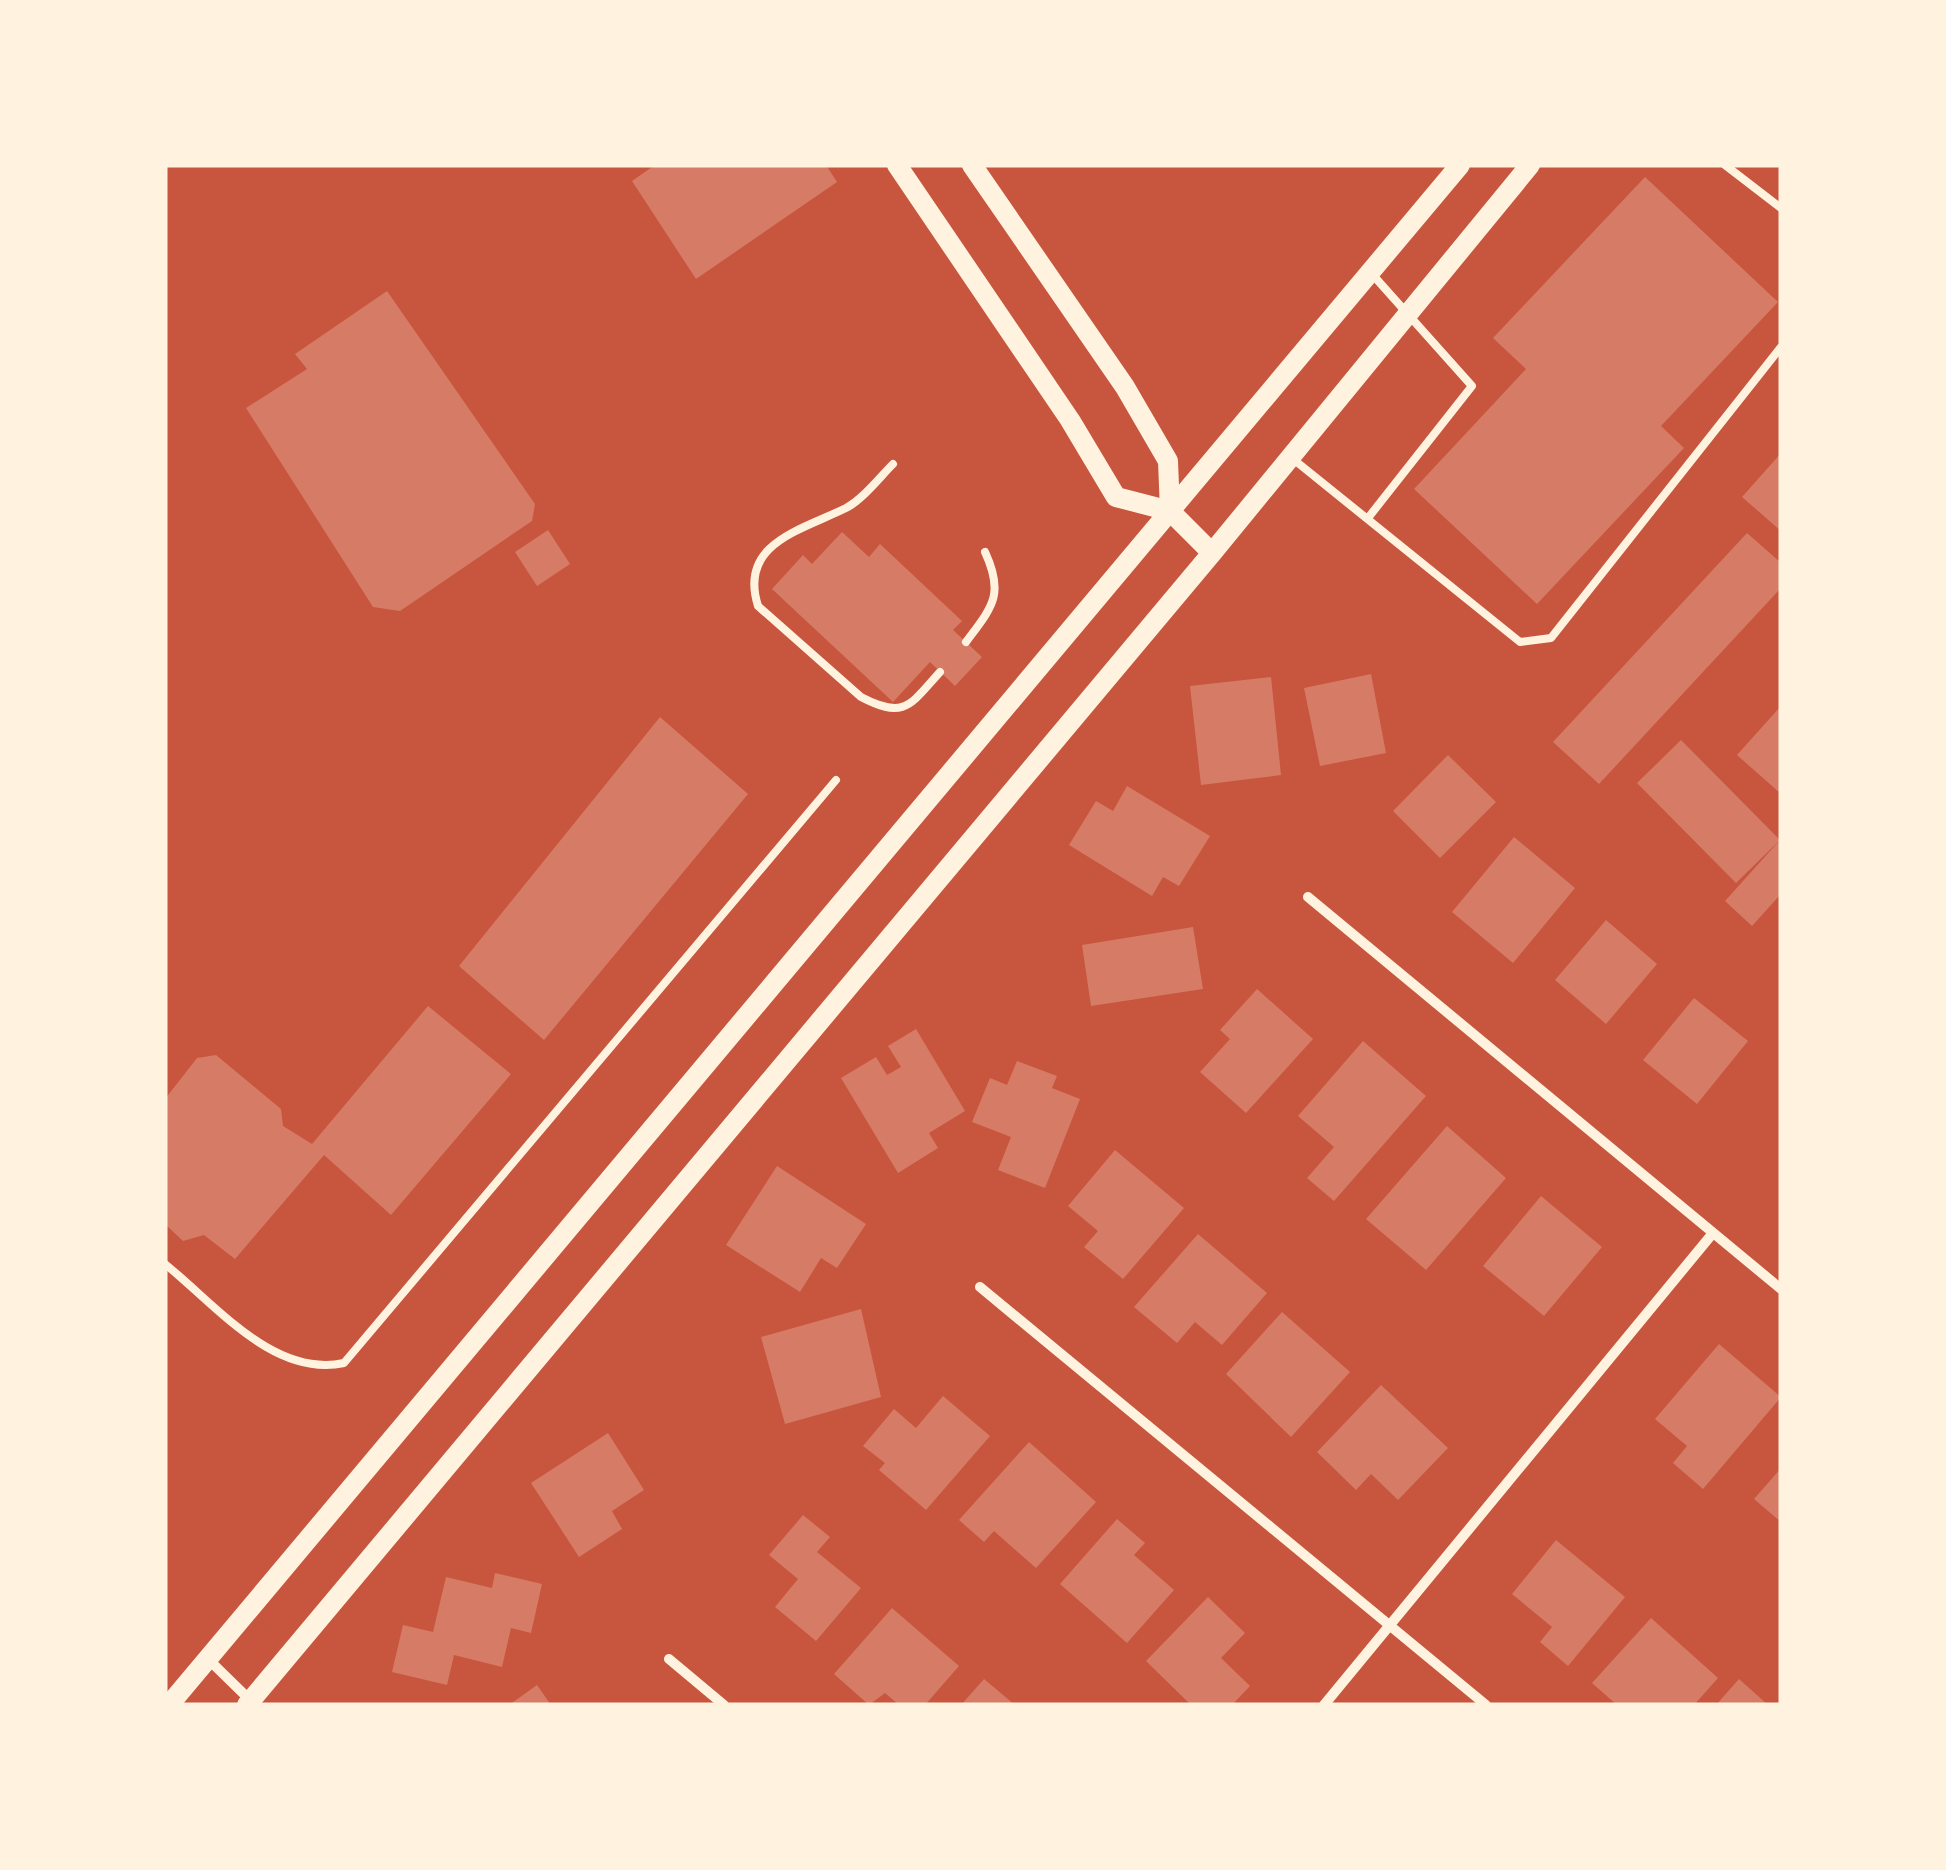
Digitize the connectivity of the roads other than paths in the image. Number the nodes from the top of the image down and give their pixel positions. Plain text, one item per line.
1 (896, 165) edge
2 (972, 165) edge
3 (1460, 165) edge
4 (1530, 165) edge
5 (1725, 165) edge
6 (1781, 208) edge
7 (1372, 274) junction
8 (1407, 316) junction
9 (1781, 347) edge
10 (1290, 456) junction
11 (893, 464) dead end
12 (1170, 510) junction
13 (1368, 518) junction
14 (986, 552) dead end
15 (1212, 552) junction
16 (966, 642) dead end
17 (940, 672) dead end
18 (836, 780) dead end
19 (1308, 897) dead end
20 (1713, 1233) junction
21 (165, 1264) edge
22 (980, 1287) dead end
23 (1781, 1289) edge
24 (1390, 1626) junction
25 (208, 1659) junction
26 (669, 1659) dead end
27 (255, 1704) edge
28 (169, 1705) edge
29 (724, 1705) edge
30 (1324, 1705) edge
31 (1486, 1705) edge

1 - 12 main road
2 - 12 main road
3 - 7 main road
4 - 8 main road
5 - 6 lane
7 - 8 lane
7 - 12 main road
8 - 10 main road
8 - 13 lane
9 - 13 lane
10 - 13 lane
10 - 15 main road
11 - 17 lane
12 - 15 main road
12 - 25 main road
14 - 16 lane
15 - 27 main road
18 - 21 lane
19 - 20 street
20 - 23 street
20 - 24 street
22 - 24 street
24 - 30 street
24 - 31 street
25 - 27 street
25 - 28 main road
26 - 29 street

